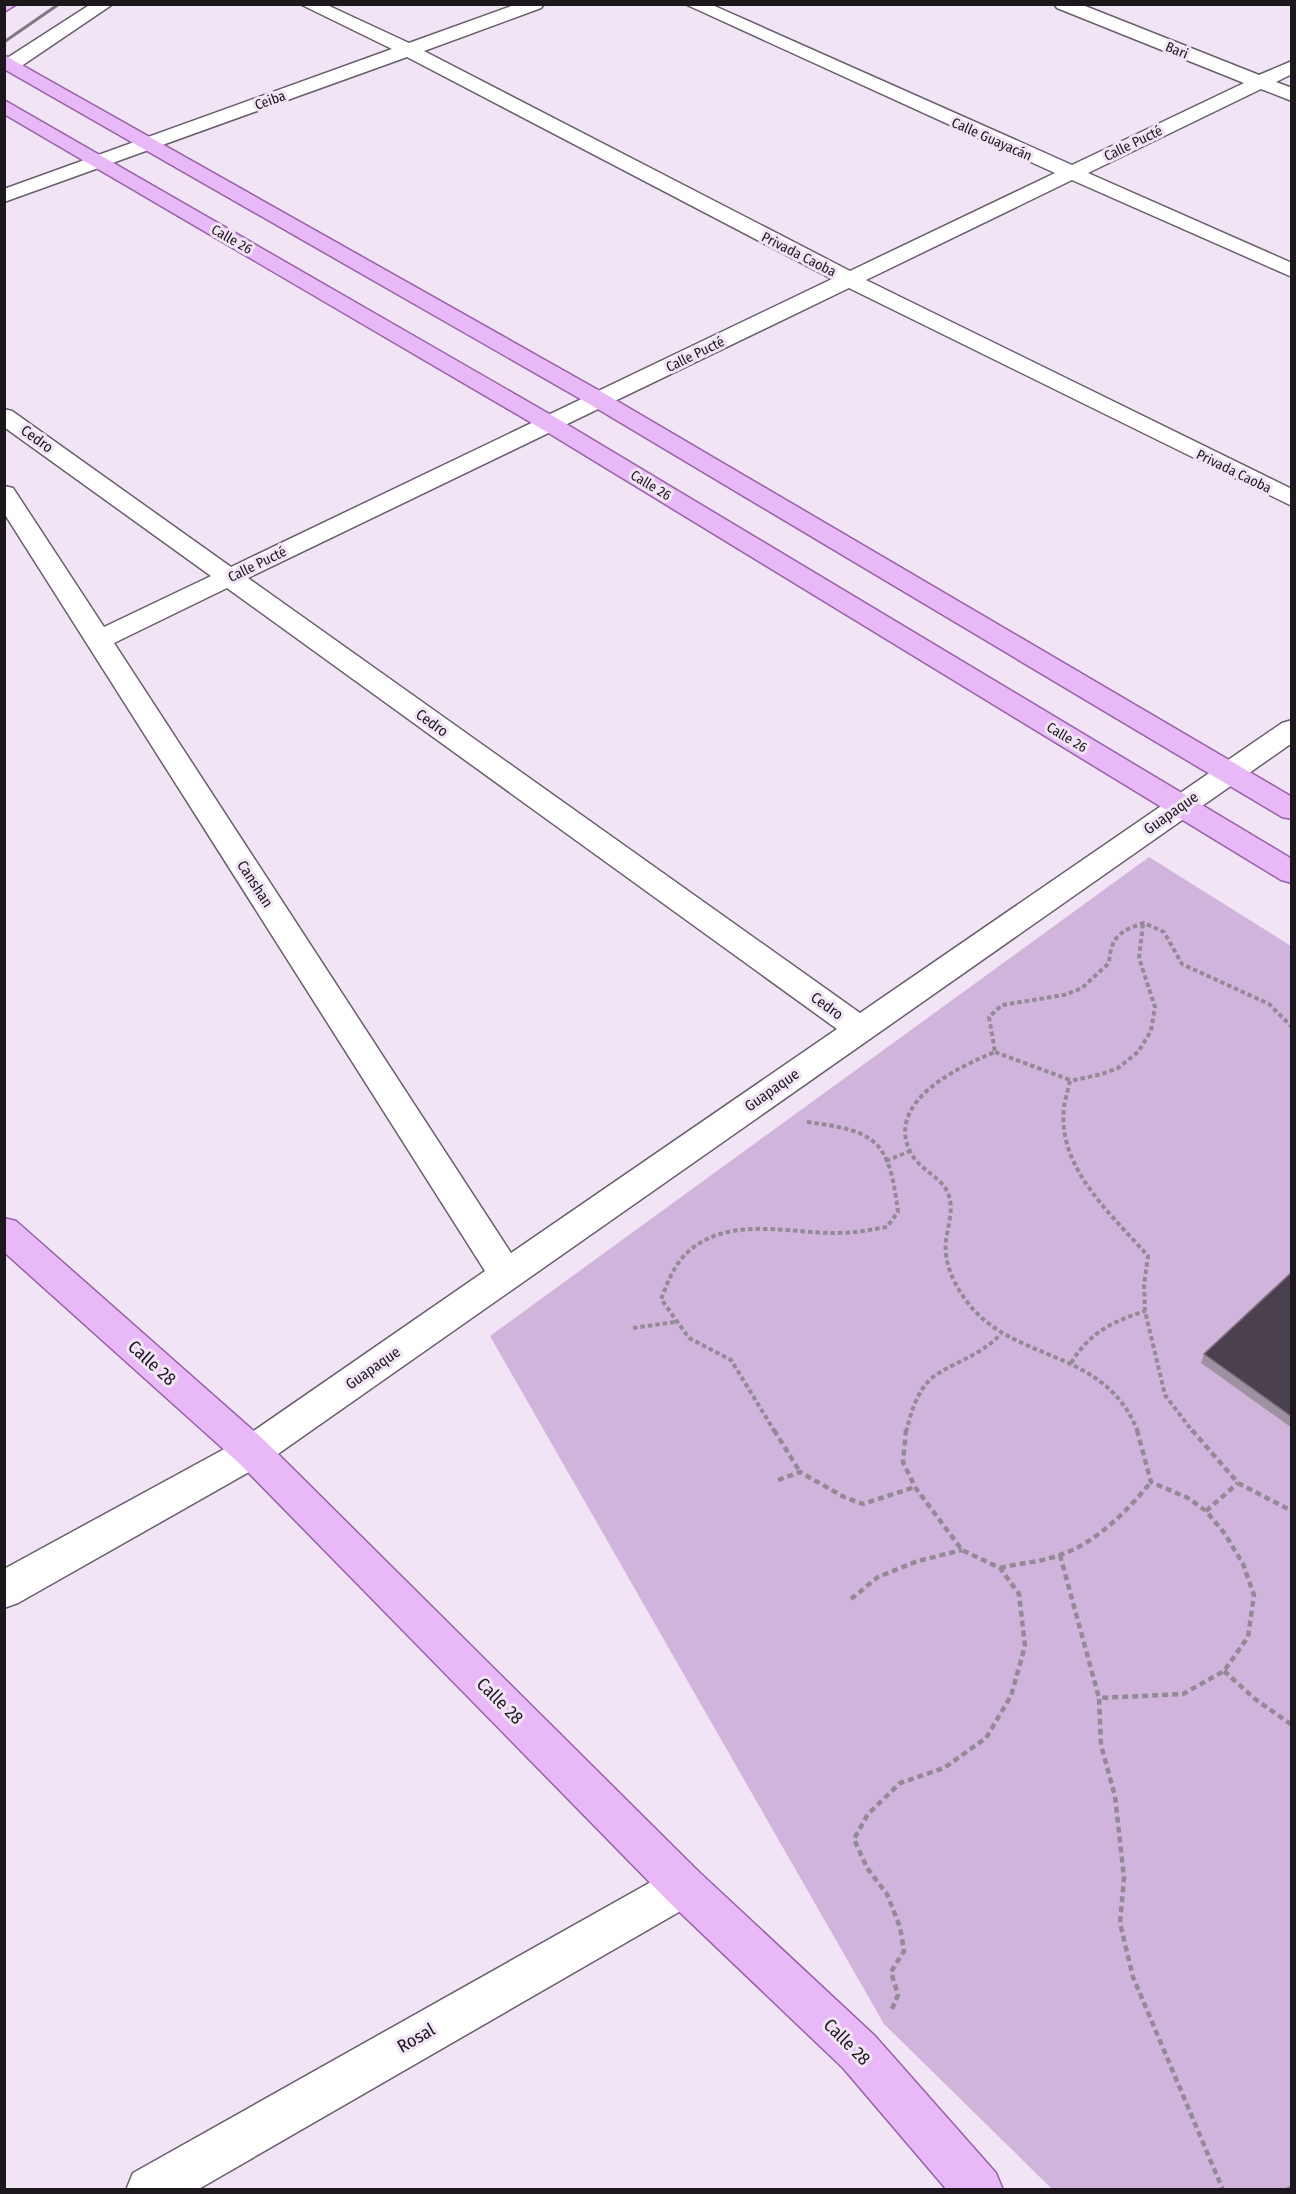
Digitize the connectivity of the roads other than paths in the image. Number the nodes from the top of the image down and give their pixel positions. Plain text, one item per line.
1 (104, 4) edge
2 (309, 4) edge
3 (535, 4) edge
4 (693, 4) edge
5 (1063, 4) edge
6 (408, 50) junction
7 (6, 65) edge
8 (1292, 68) edge
9 (1260, 82) junction
10 (1292, 95) edge
11 (4, 106) edge
12 (149, 144) junction
13 (99, 162) junction
14 (1070, 174) junction
15 (4, 196) edge
16 (1292, 271) edge
17 (850, 280) junction
18 (599, 400) junction
19 (4, 416) edge
20 (550, 424) junction
21 (4, 493) edge
22 (1292, 499) edge
23 (230, 578) junction
24 (99, 640) junction
25 (1292, 729) edge
26 (1228, 772) junction
27 (1181, 806) junction
28 (1292, 810) edge
29 (1292, 873) edge
30 (859, 1029) junction
31 (4, 1231) edge
32 (506, 1275) junction
33 (252, 1452) junction
34 (4, 1590) edge
35 (683, 1886) junction
36 (150, 2190) edge
37 (979, 2190) edge

1 - 7 street
2 - 6 street, Privada Caoba
3 - 6 street, Ceiba
4 - 14 street, Calle Guayacán
5 - 9 street, Bari
6 - 12 street, Ceiba
6 - 17 street, Privada Caoba
7 - 12 main road
8 - 9 street, Calle Pucté
9 - 10 street, Bari
9 - 14 street, Calle Pucté
11 - 13 main road, Calle 26
12 - 13 street, Ceiba
12 - 18 main road
13 - 15 street, Ceiba
13 - 20 main road, Calle 26
14 - 16 street, Calle Guayacán
14 - 17 street, Calle Pucté
17 - 18 street, Calle Pucté
17 - 22 street, Privada Caoba
18 - 20 street, Calle Pucté
18 - 26 main road
19 - 23 street, Cedro
20 - 23 street, Calle Pucté
20 - 27 main road, Calle 26
21 - 24 street, Canshan
23 - 24 street, Calle Pucté
23 - 30 street, Cedro
24 - 32 street, Canshan
25 - 26 street, Guapaque
26 - 27 street, Guapaque
26 - 28 main road
27 - 29 main road, Calle 26
27 - 30 street, Guapaque
30 - 32 street, Guapaque
31 - 33 main road, Calle 28
32 - 33 street, Guapaque
33 - 34 street, Guapaque
33 - 35 main road, Calle 28
35 - 36 street, Rosal
35 - 37 main road, Calle 28

